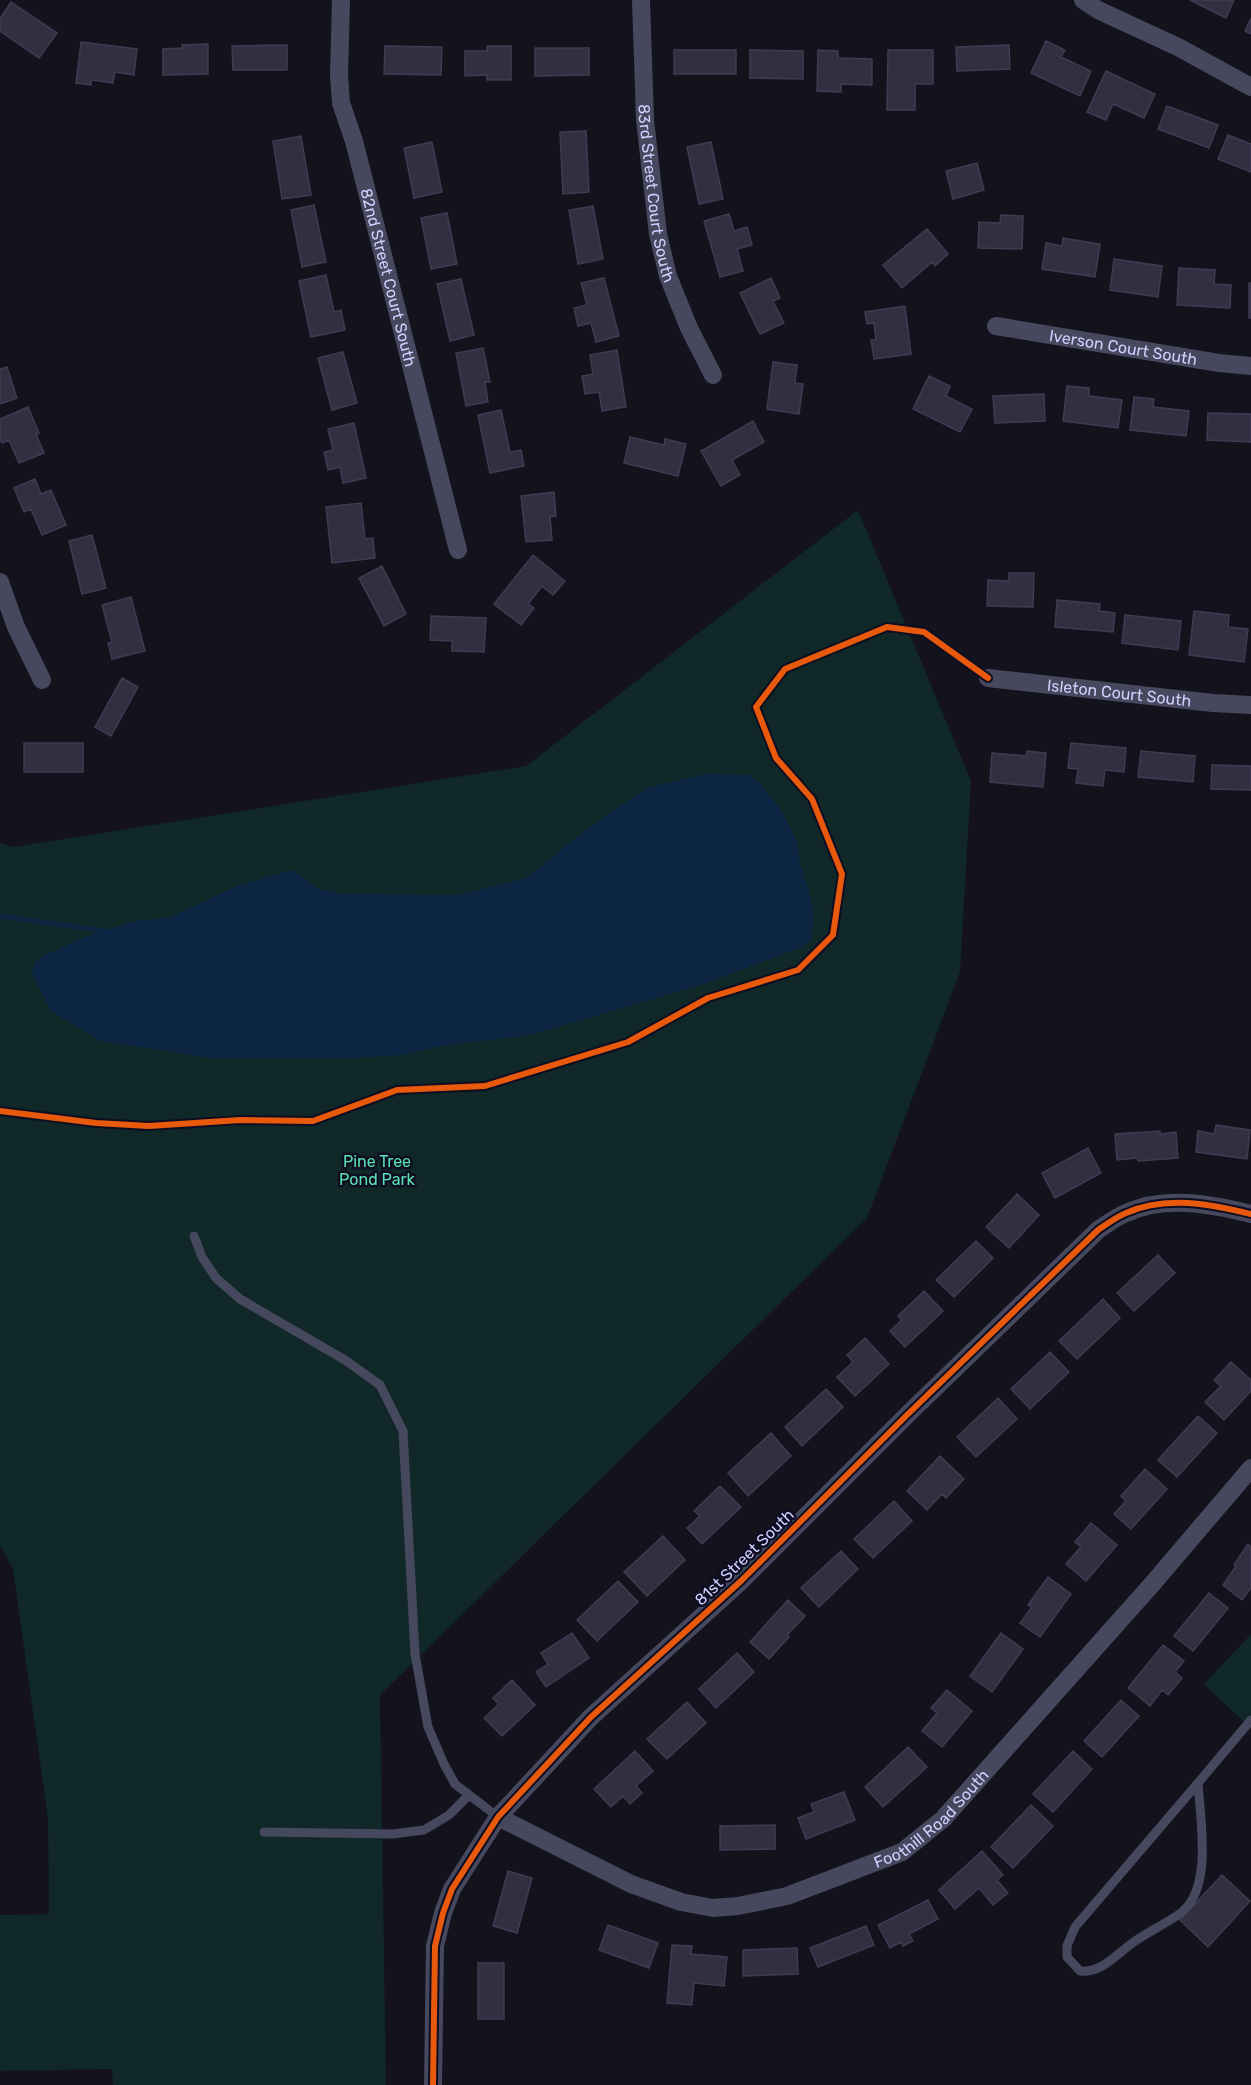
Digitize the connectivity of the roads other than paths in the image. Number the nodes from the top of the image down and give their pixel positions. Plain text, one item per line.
1 (341, 0) edge
2 (641, 0) edge
3 (1083, 0) edge
4 (1251, 87) edge
5 (996, 326) dead end
6 (1251, 366) edge
7 (713, 375) dead end
8 (458, 550) dead end
9 (0, 582) edge
10 (988, 678) dead end
11 (42, 680) dead end
12 (1251, 705) edge
13 (1251, 1214) edge
14 (194, 1236) dead end
15 (1251, 1468) edge
16 (1251, 1720) edge
17 (1198, 1783) junction
18 (469, 1795) junction
19 (498, 1817) junction
20 (264, 1832) dead end
21 (433, 2085) edge

1 - 8 street, 82nd Street Court South
2 - 7 street, 83rd Street Court South
3 - 4 street
5 - 6 street, Iverson Court South
9 - 11 street
10 - 12 street, Isleton Court South
13 - 19 street, 81st Street South
14 - 18 lane
15 - 19 street, Foothill Road South
16 - 17 lane
17 - 17 lane
18 - 19 lane
18 - 20 lane
19 - 21 street, 81st Street South

